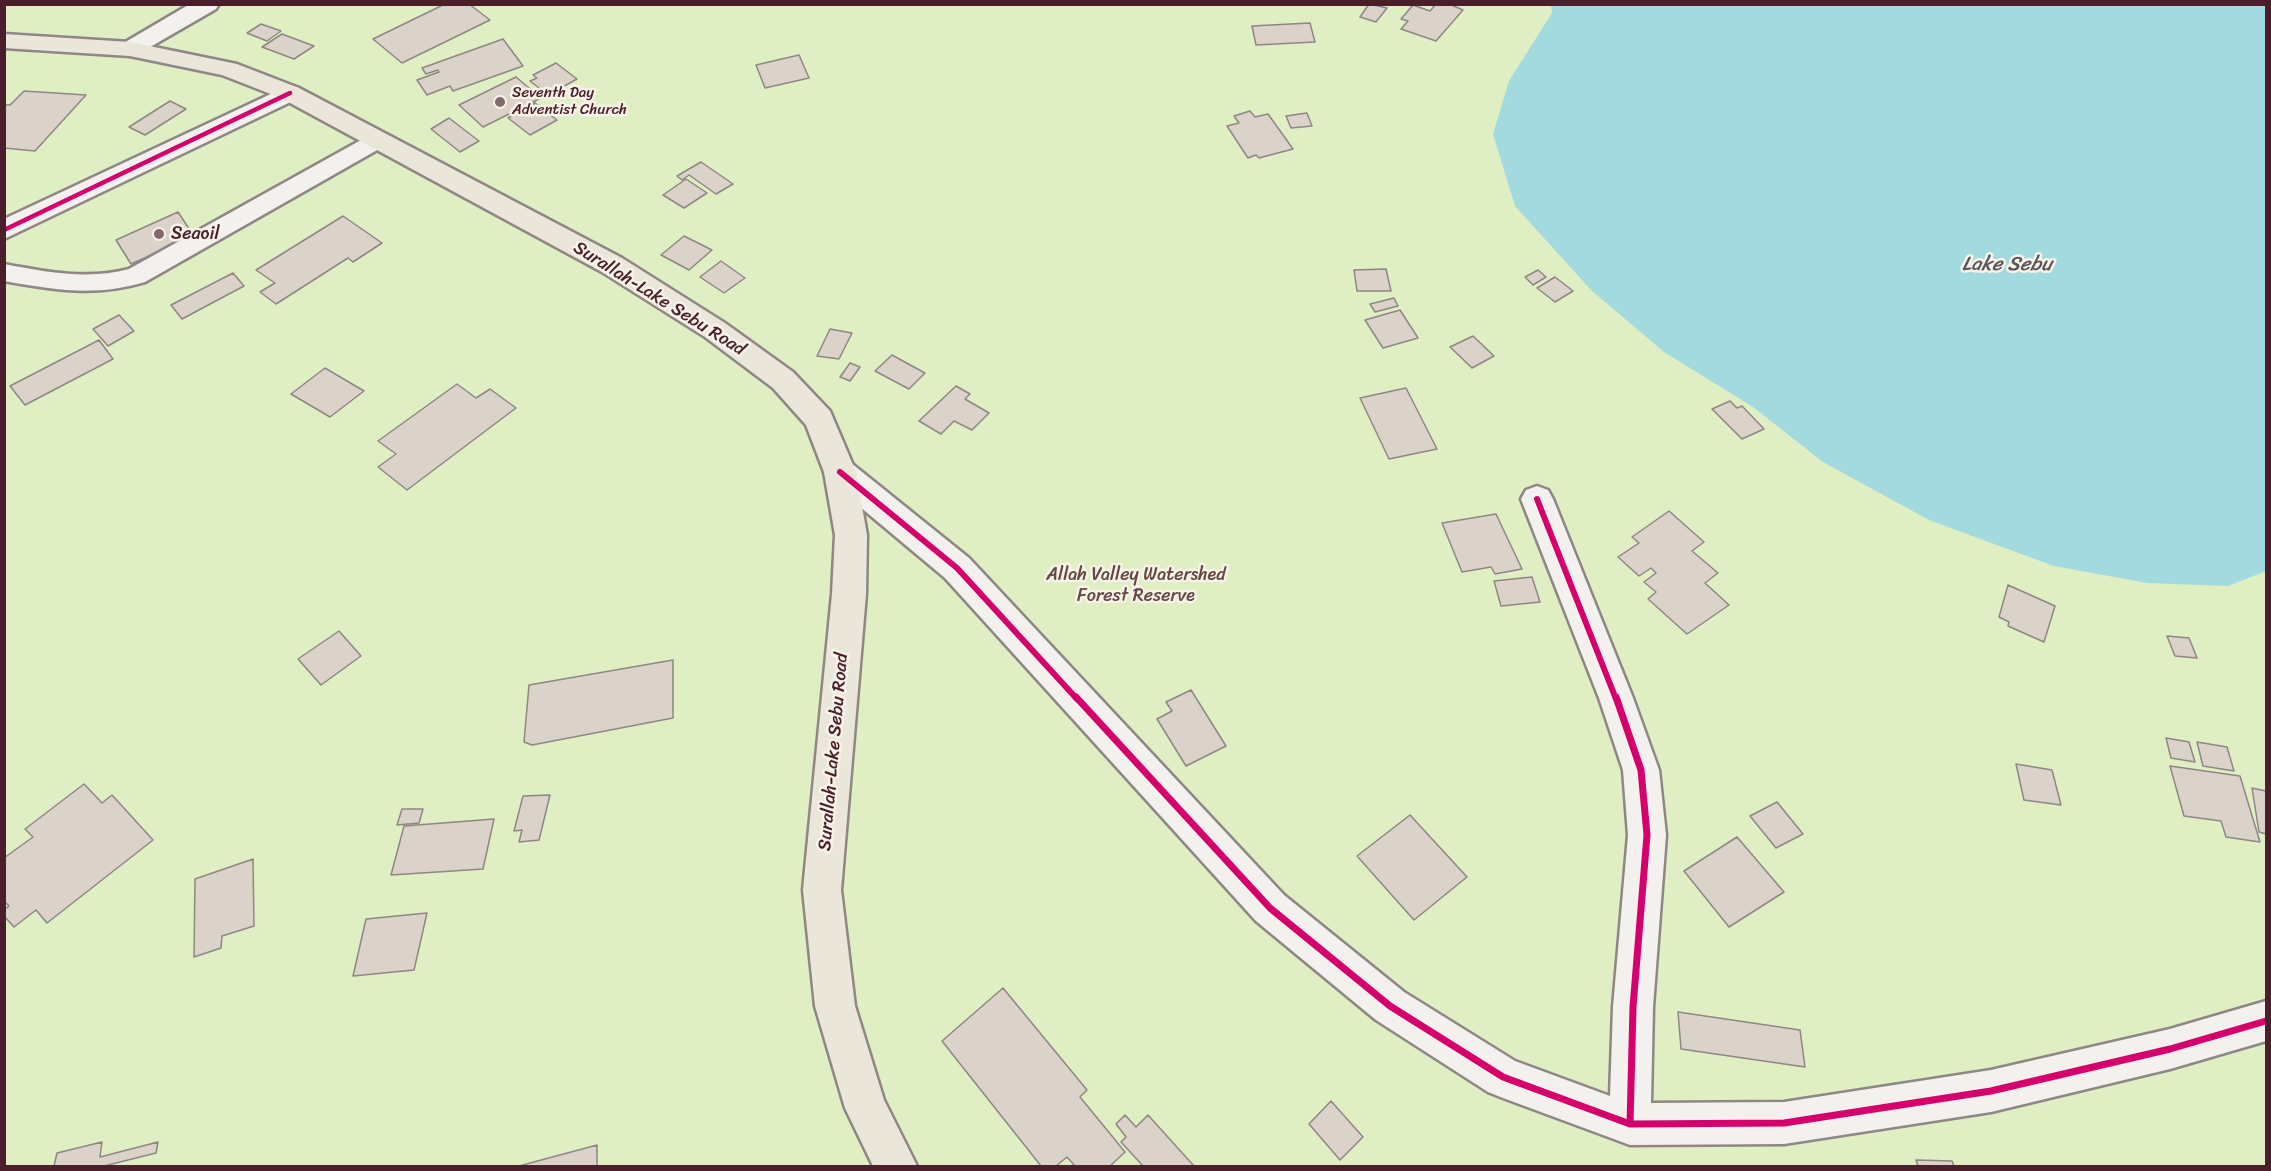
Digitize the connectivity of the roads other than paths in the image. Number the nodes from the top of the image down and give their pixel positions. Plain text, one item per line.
1 (208, 4) edge
2 (4, 41) edge
3 (130, 49) junction
4 (290, 93) junction
5 (378, 140) junction
6 (4, 230) edge
7 (4, 272) edge
8 (840, 472) junction
9 (1537, 499) dead end
10 (2266, 1021) edge
11 (1629, 1124) junction
12 (896, 1167) edge

1 - 3 street
2 - 3 main road, Surallah-Lake Sebu Road
3 - 4 main road, Surallah-Lake Sebu Road
4 - 5 main road, Surallah-Lake Sebu Road
4 - 6 street
5 - 7 lane
5 - 8 main road, Surallah-Lake Sebu Road
8 - 11 street
8 - 12 main road, Surallah-Lake Sebu Road
9 - 11 street
10 - 11 street

